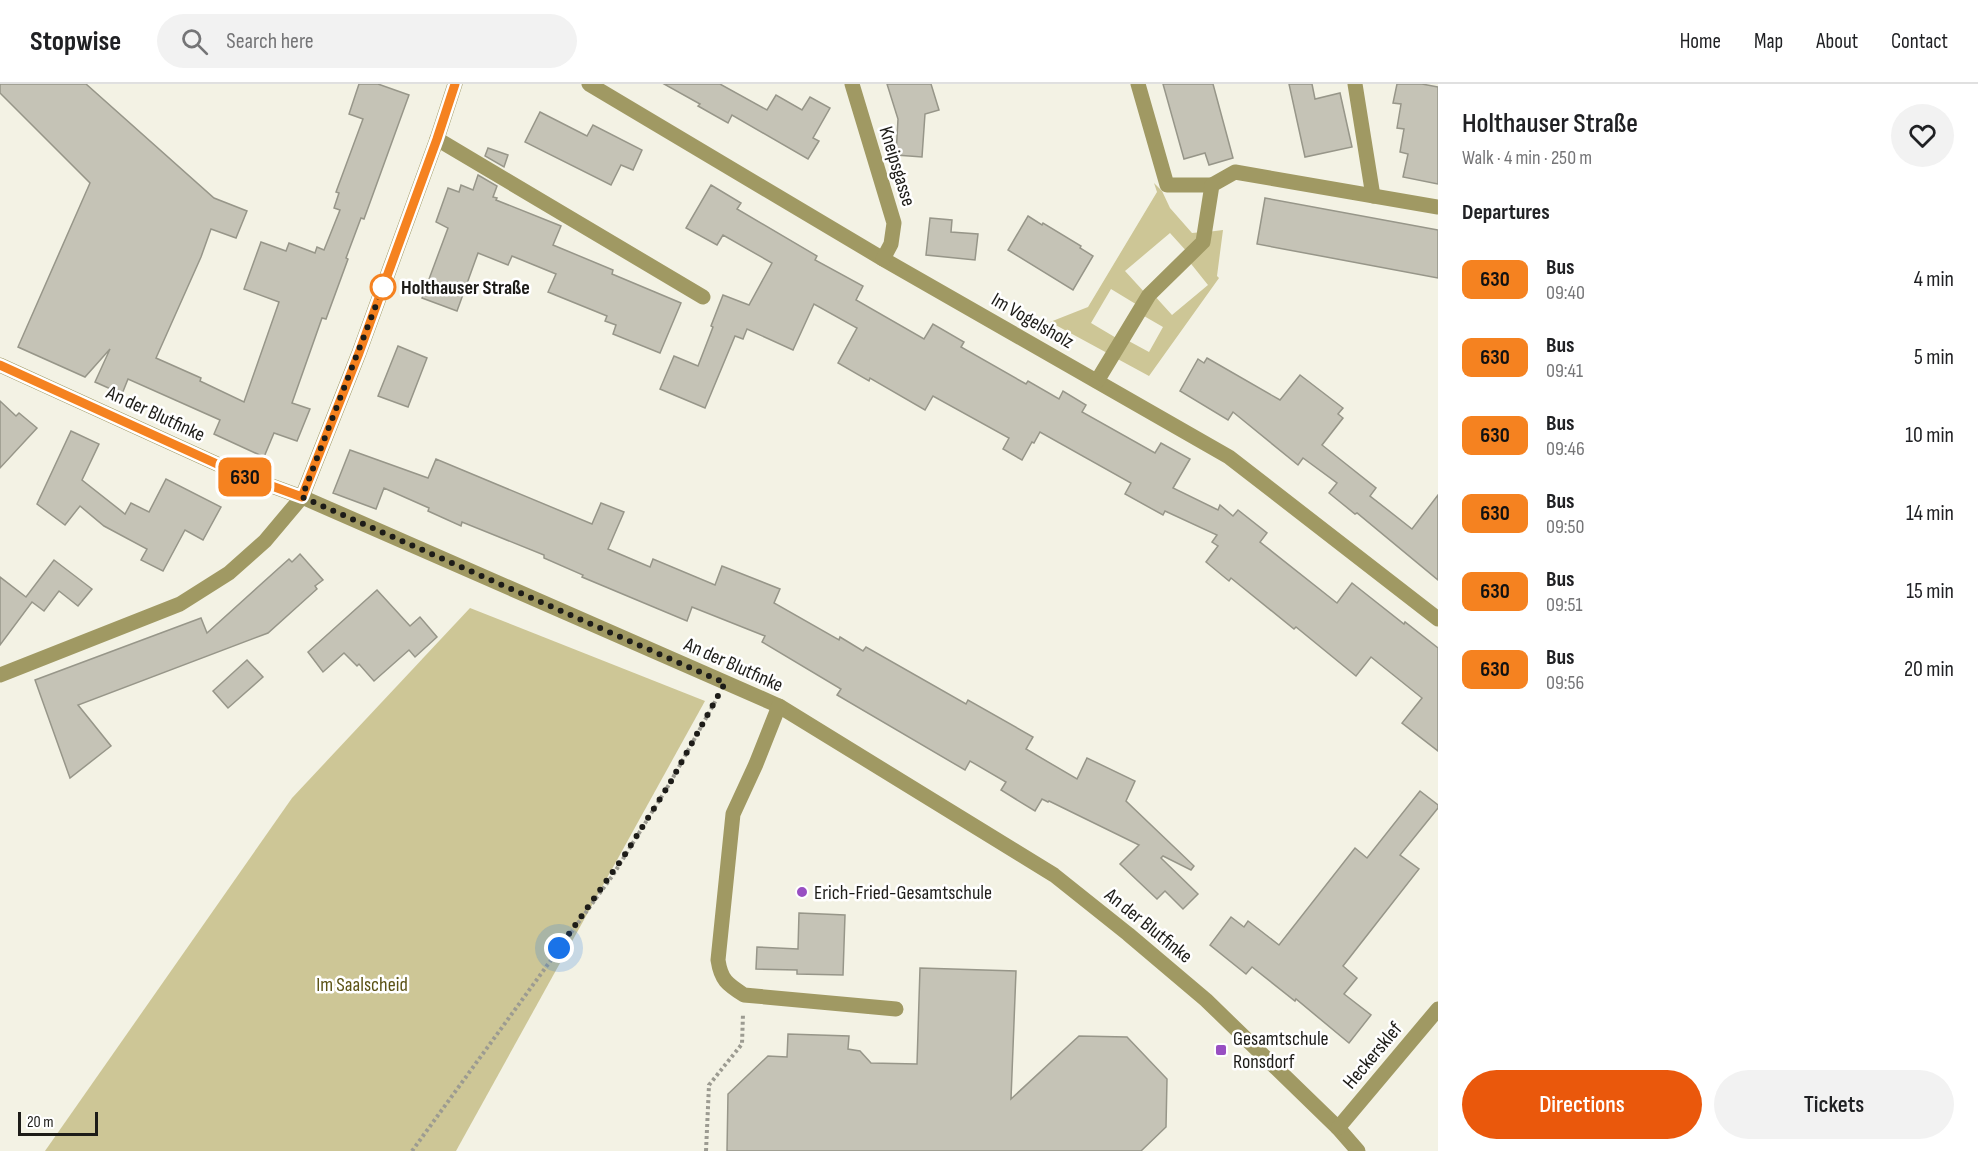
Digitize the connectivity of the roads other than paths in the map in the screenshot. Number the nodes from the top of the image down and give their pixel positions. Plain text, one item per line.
1 (455, 84) edge
2 (589, 84) edge
3 (852, 84) edge
4 (1138, 84) edge
5 (1355, 84) edge
6 (437, 139) junction
7 (1212, 185) junction
8 (1373, 196) junction
9 (1438, 207) edge
10 (883, 259) junction
11 (703, 297) dead end
12 (0, 365) edge
13 (1097, 381) junction
14 (302, 497) junction
15 (1438, 619) edge
16 (0, 675) edge
17 (779, 706) junction
18 (896, 1009) dead end
19 (1438, 1009) edge
20 (1338, 1128) junction
21 (1358, 1151) edge

1 - 6 street
2 - 10 street, Im Vogelsholz
3 - 10 street, Kneipsgasse
4 - 7 street
5 - 8 street
6 - 11 street
6 - 14 street
7 - 8 street
7 - 13 street
8 - 9 street
10 - 13 street, Im Vogelsholz
12 - 14 street, An der Blutfinke
13 - 15 street, Im Vogelsholz
14 - 16 street
14 - 17 street, An der Blutfinke
17 - 18 street
17 - 20 street, An der Blutfinke
19 - 20 street, Heckersklef
20 - 21 street, An der Blutfinke

